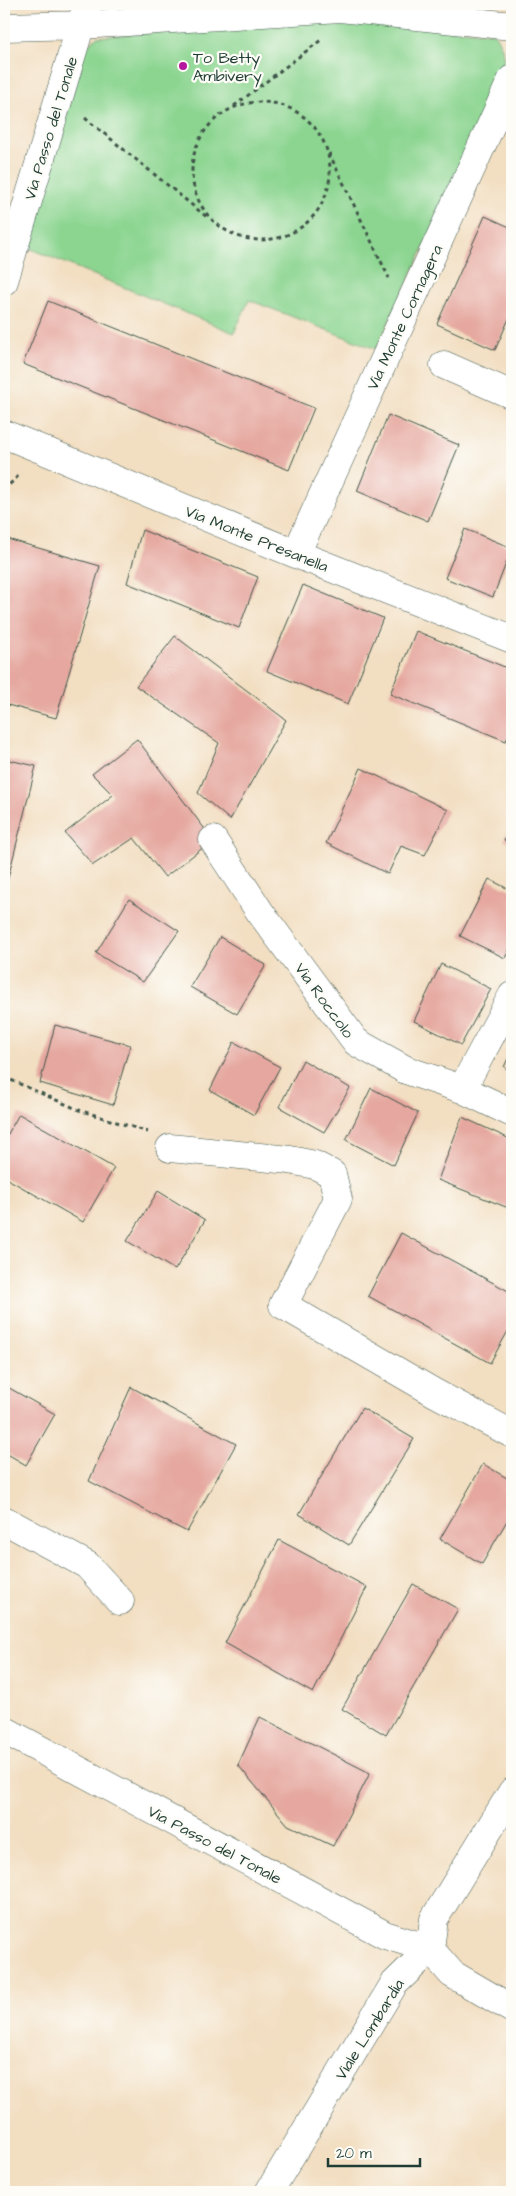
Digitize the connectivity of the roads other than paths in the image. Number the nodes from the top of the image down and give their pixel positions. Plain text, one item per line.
1 (341, 6) edge
2 (84, 14) edge
3 (4, 26) edge
4 (512, 26) edge
5 (512, 79) edge
6 (4, 281) edge
7 (444, 365) dead end
8 (512, 395) edge
9 (4, 434) edge
10 (296, 554) junction
11 (512, 639) edge
12 (213, 840) dead end
13 (512, 996) edge
14 (462, 1088) junction
15 (512, 1113) edge
16 (170, 1148) road end
17 (512, 1434) edge
18 (4, 1520) edge
19 (120, 1601) dead end
20 (4, 1730) edge
21 (512, 1792) edge
22 (430, 1949) junction
23 (512, 2010) edge
24 (269, 2192) edge

1 - 2 street
1 - 4 street
2 - 3 street
2 - 6 street, Via Passo del Tonale
5 - 10 street, Via Monte Cornagera
7 - 8 street
9 - 10 street, Via Monte Presanella
10 - 11 street, Via Monte Presanella
12 - 14 street, Via Roccolo
13 - 14 street
14 - 15 street, Via Roccolo
16 - 17 street
18 - 19 street
20 - 22 street, Via Passo del Tonale
21 - 22 street
22 - 23 street
22 - 24 street, Viale Lombardia

